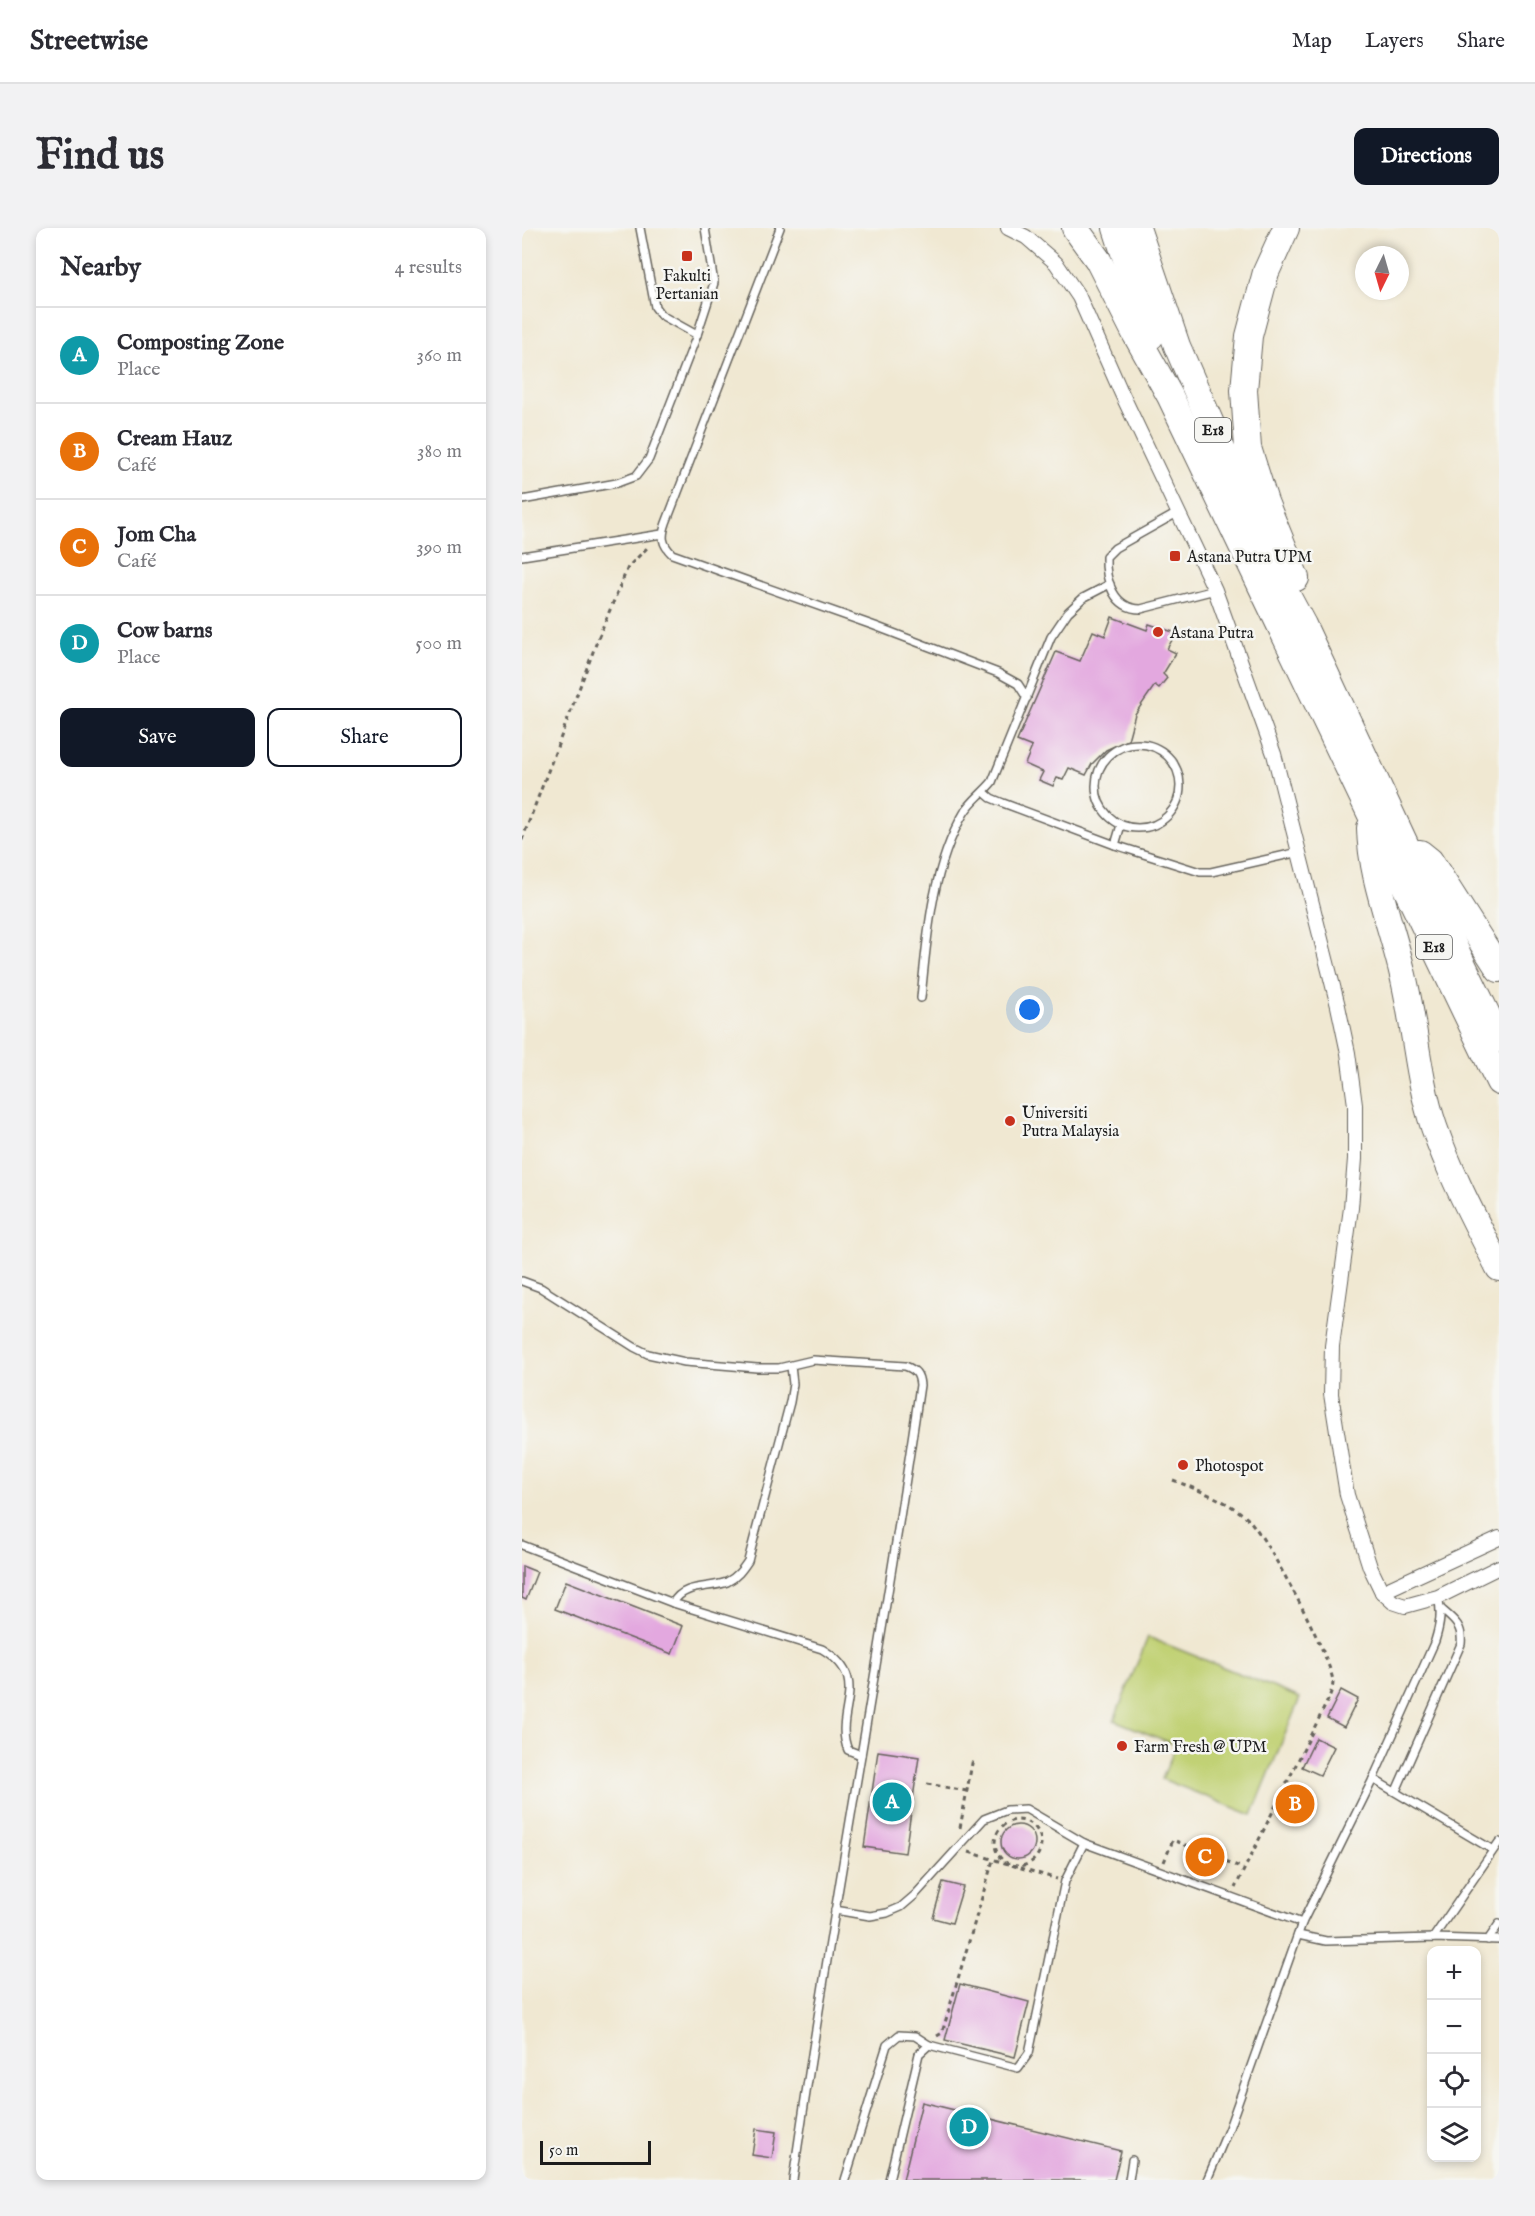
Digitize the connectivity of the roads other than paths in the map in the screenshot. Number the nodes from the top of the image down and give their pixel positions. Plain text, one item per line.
1 (640, 228) edge
2 (705, 228) edge
3 (780, 228) edge
4 (1008, 228) edge
5 (1075, 228) edge
6 (1116, 228) edge
7 (1137, 228) edge
8 (1286, 228) edge
9 (697, 334) junction
10 (1170, 396) junction
11 (522, 500) edge
12 (1179, 512) junction
13 (662, 534) junction
14 (522, 556) edge
15 (1110, 584) junction
16 (1215, 590) junction
17 (1303, 626) junction
18 (1027, 698) junction
19 (984, 792) junction
20 (1369, 813) junction
21 (1121, 825) junction
22 (1406, 842) junction
23 (1115, 845) junction
24 (1299, 852) junction
25 (1499, 969) edge
26 (921, 998) dead end
27 (1499, 1039) edge
28 (1499, 1082) edge
29 (1499, 1268) edge
30 (522, 1281) edge
31 (791, 1366) junction
32 (1499, 1538) edge
33 (522, 1545) edge
34 (1499, 1567) edge
35 (1382, 1592) junction
36 (674, 1603) junction
37 (1439, 1603) junction
38 (861, 1755) junction
39 (1373, 1779) junction
40 (1396, 1791) junction
41 (1499, 1842) edge
42 (1084, 1844) junction
43 (1493, 1850) junction
44 (835, 1910) junction
45 (1302, 1923) junction
46 (1499, 1924) edge
47 (1298, 1935) junction
48 (1433, 1938) junction
49 (1488, 1940) junction
50 (1499, 1940) edge
51 (927, 2044) junction
52 (1132, 2160) dead end
53 (793, 2180) edge
54 (845, 2180) edge
55 (889, 2180) edge
56 (1129, 2180) edge
57 (1207, 2180) edge

1 - 9 lane
2 - 9 lane
3 - 13 lane
4 - 12 street
5 - 10 highway
6 - 10 highway, E18
7 - 17 highway, E18
8 - 17 highway
9 - 11 lane
10 - 20 highway, E18
12 - 15 lane
12 - 16 street
13 - 14 lane
13 - 18 lane
15 - 16 lane
15 - 18 lane
16 - 24 street
17 - 22 highway, E18
18 - 19 lane
19 - 23 lane
19 - 26 lane
20 - 28 highway, E18
20 - 29 highway
21 - 21 lane
21 - 23 lane
22 - 25 highway
22 - 27 highway, E18
23 - 24 lane
24 - 35 street
30 - 31 lane
31 - 36 lane
31 - 38 lane
32 - 35 street
33 - 36 lane
34 - 37 street
35 - 37 street
36 - 38 lane
37 - 39 lane
37 - 40 lane
38 - 44 lane
39 - 40 lane
39 - 45 lane
40 - 43 lane
41 - 43 lane
42 - 44 lane
42 - 45 lane
42 - 51 lane
43 - 48 lane
44 - 53 lane
45 - 47 lane
46 - 49 lane
47 - 48 lane
47 - 57 lane
48 - 49 lane
49 - 50 lane
51 - 54 lane
51 - 55 lane
52 - 56 lane

